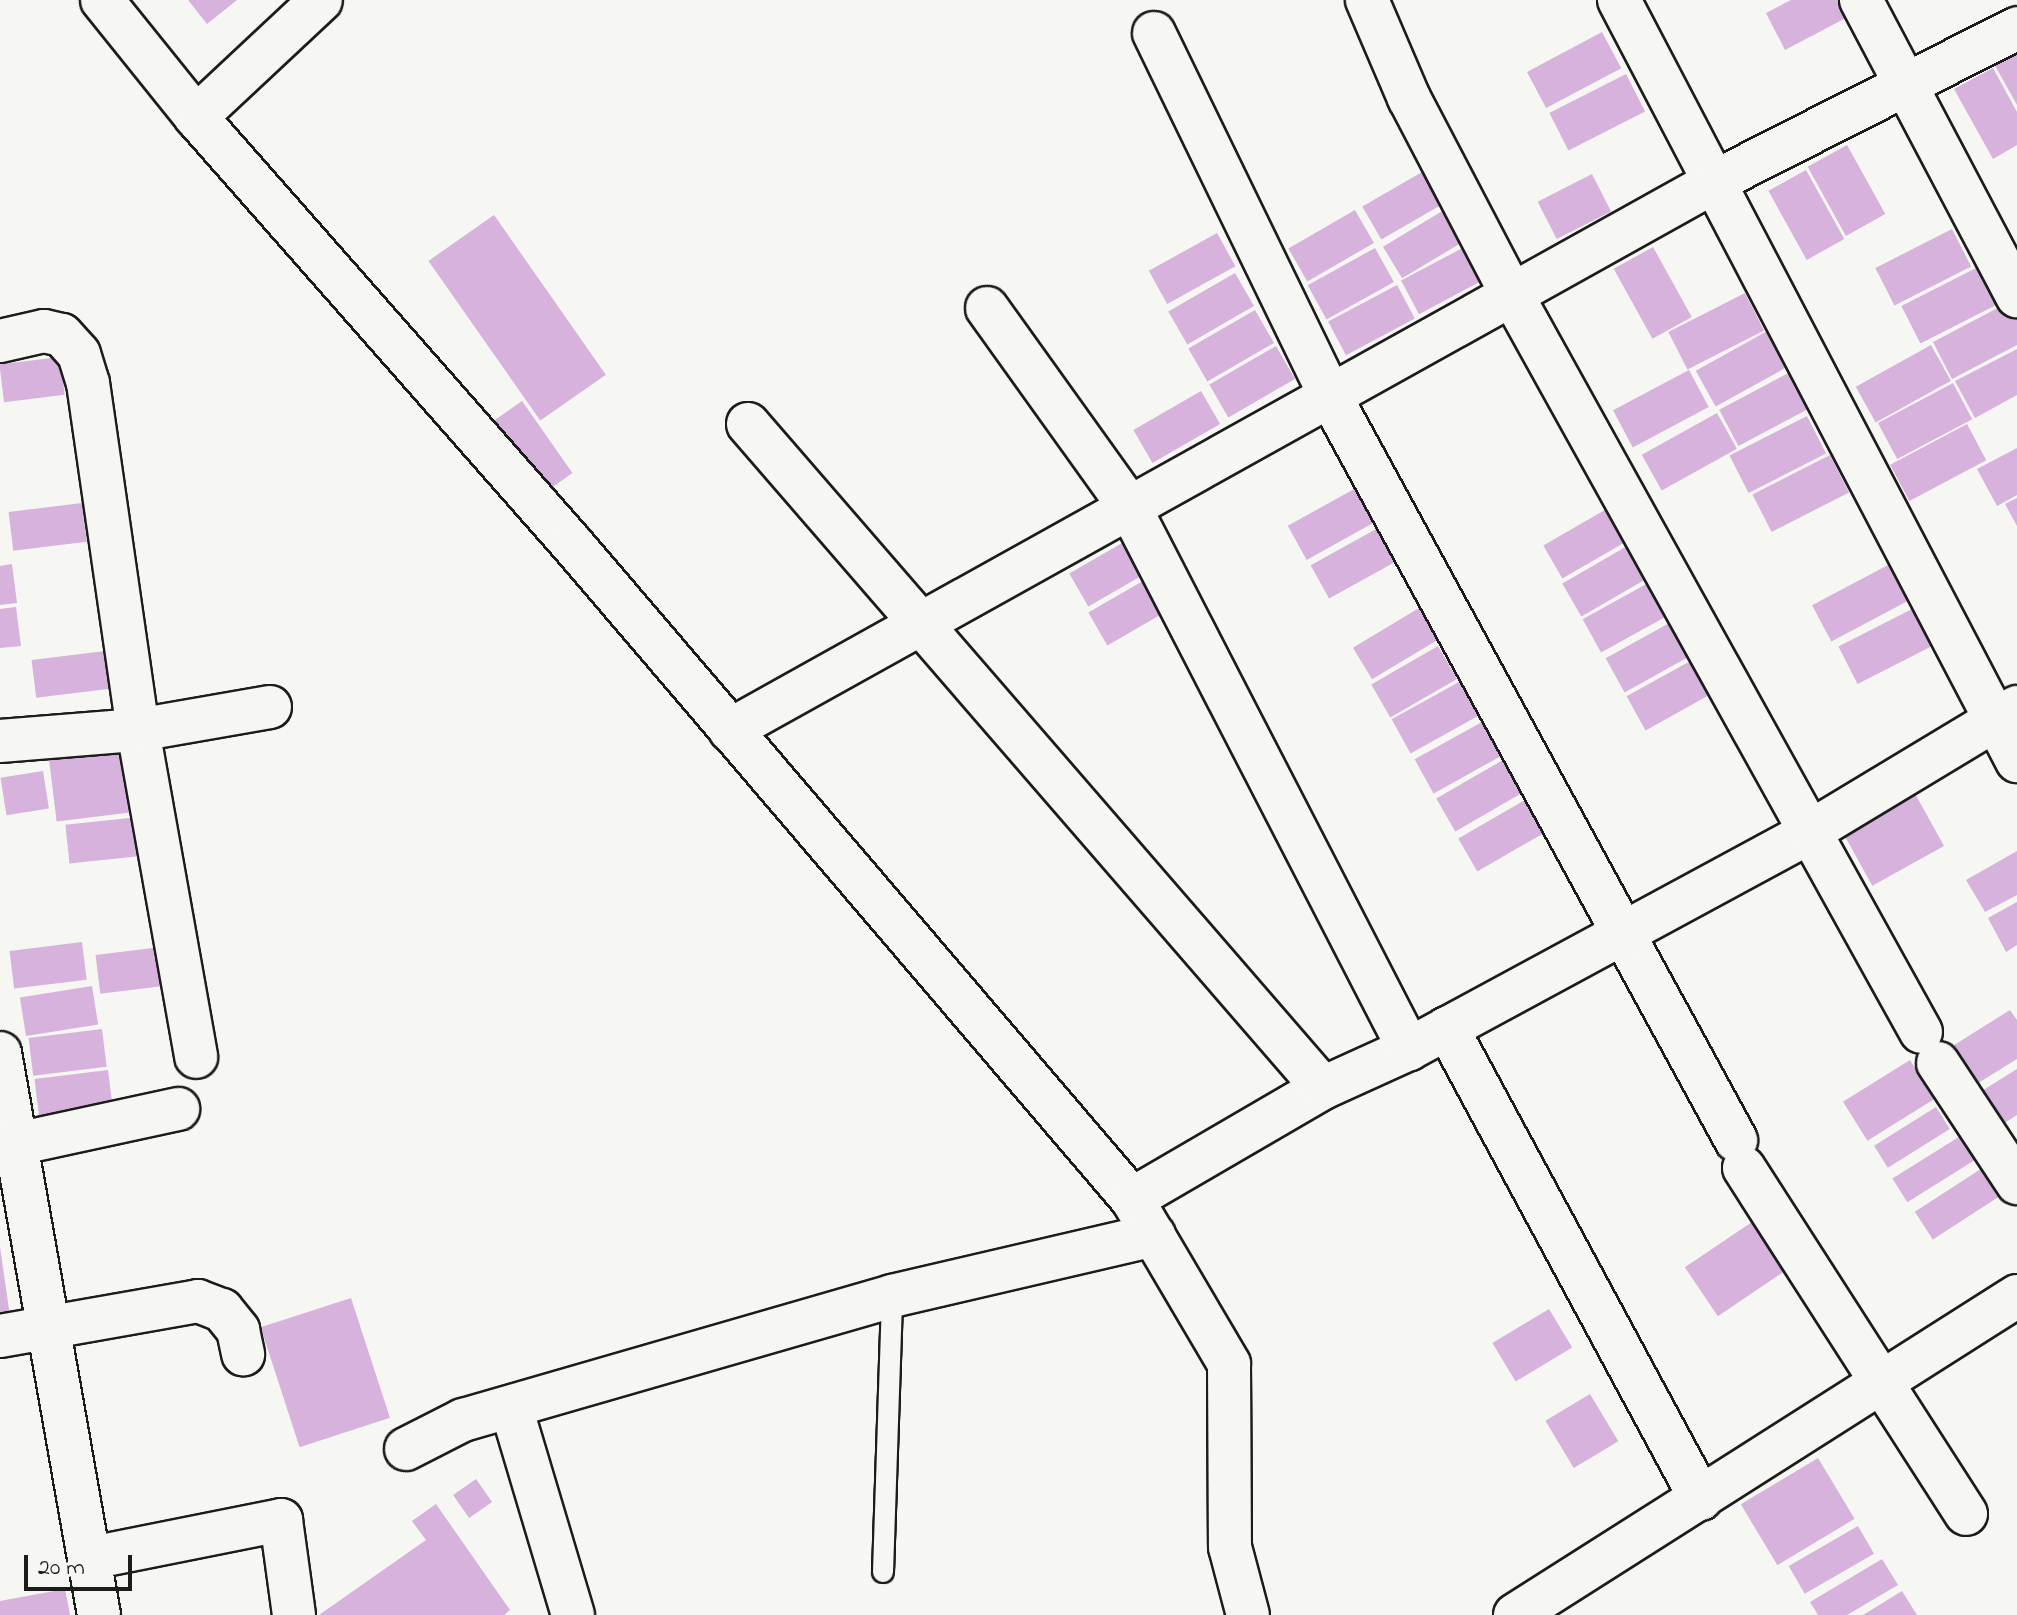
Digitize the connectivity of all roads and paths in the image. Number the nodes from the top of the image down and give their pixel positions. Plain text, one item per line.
1 (102, 0) edge
2 (321, 0) edge
3 (1367, 0) edge
4 (1619, 0) edge
5 (1861, 0) edge
6 (2017, 28) edge
7 (1154, 33) dead end
8 (1906, 86) junction
9 (196, 117) junction
10 (1714, 182) junction
11 (1511, 293) junction
12 (2017, 296) edge
13 (987, 308) dead end
14 (0, 341) edge
15 (1330, 396) junction
16 (748, 424) dead end
17 (1130, 508) junction
18 (922, 627) junction
19 (270, 707) dead end
20 (2006, 713) edge
21 (138, 730) junction
22 (730, 730) junction
23 (0, 741) edge
24 (2017, 761) edge
25 (1808, 833) junction
26 (1627, 933) junction
27 (1447, 1028) junction
28 (1409, 1049) junction
29 (0, 1053) edge
30 (196, 1057) dead end
31 (1323, 1088) junction
32 (178, 1109) dead end
33 (16, 1144) junction
34 (2017, 1183) edge
35 (1132, 1199) junction
36 (1154, 1235) junction
37 (892, 1296) junction
38 (2017, 1296) edge
39 (48, 1328) junction
40 (0, 1336) edge
41 (243, 1354) dead end
42 (1879, 1385) junction
43 (511, 1407) junction
44 (406, 1449) dead end
45 (1701, 1499) junction
46 (1966, 1514) dead end
47 (91, 1558) junction
48 (883, 1572) dead end
49 (99, 1615) edge
50 (294, 1615) edge
51 (573, 1615) edge
52 (1248, 1615) edge
53 (1515, 1615) edge

1 - 9 street
2 - 9 street
3 - 11 street
4 - 10 street
5 - 8 street
6 - 8 street
7 - 15 street
8 - 10 street
8 - 12 street
9 - 22 street
10 - 11 street
10 - 20 street
11 - 15 street
11 - 25 street
13 - 17 street
14 - 21 street
15 - 17 street
15 - 26 street
16 - 18 street
17 - 18 street
17 - 28 street
18 - 22 street
18 - 31 street
19 - 21 street
20 - 24 street
20 - 25 street
21 - 23 street
21 - 30 street
22 - 35 street
25 - 26 street
25 - 34 street
26 - 27 street
26 - 42 street
27 - 28 street
27 - 45 street
28 - 31 street
29 - 33 street
31 - 35 street
32 - 33 street
33 - 39 street
35 - 36 street
36 - 37 street
36 - 52 street
37 - 43 street
37 - 48 lane
38 - 42 street
39 - 40 street
39 - 41 street
39 - 47 street
42 - 45 street
42 - 46 street
43 - 44 street
43 - 51 street
45 - 53 street
47 - 49 street
47 - 50 street

